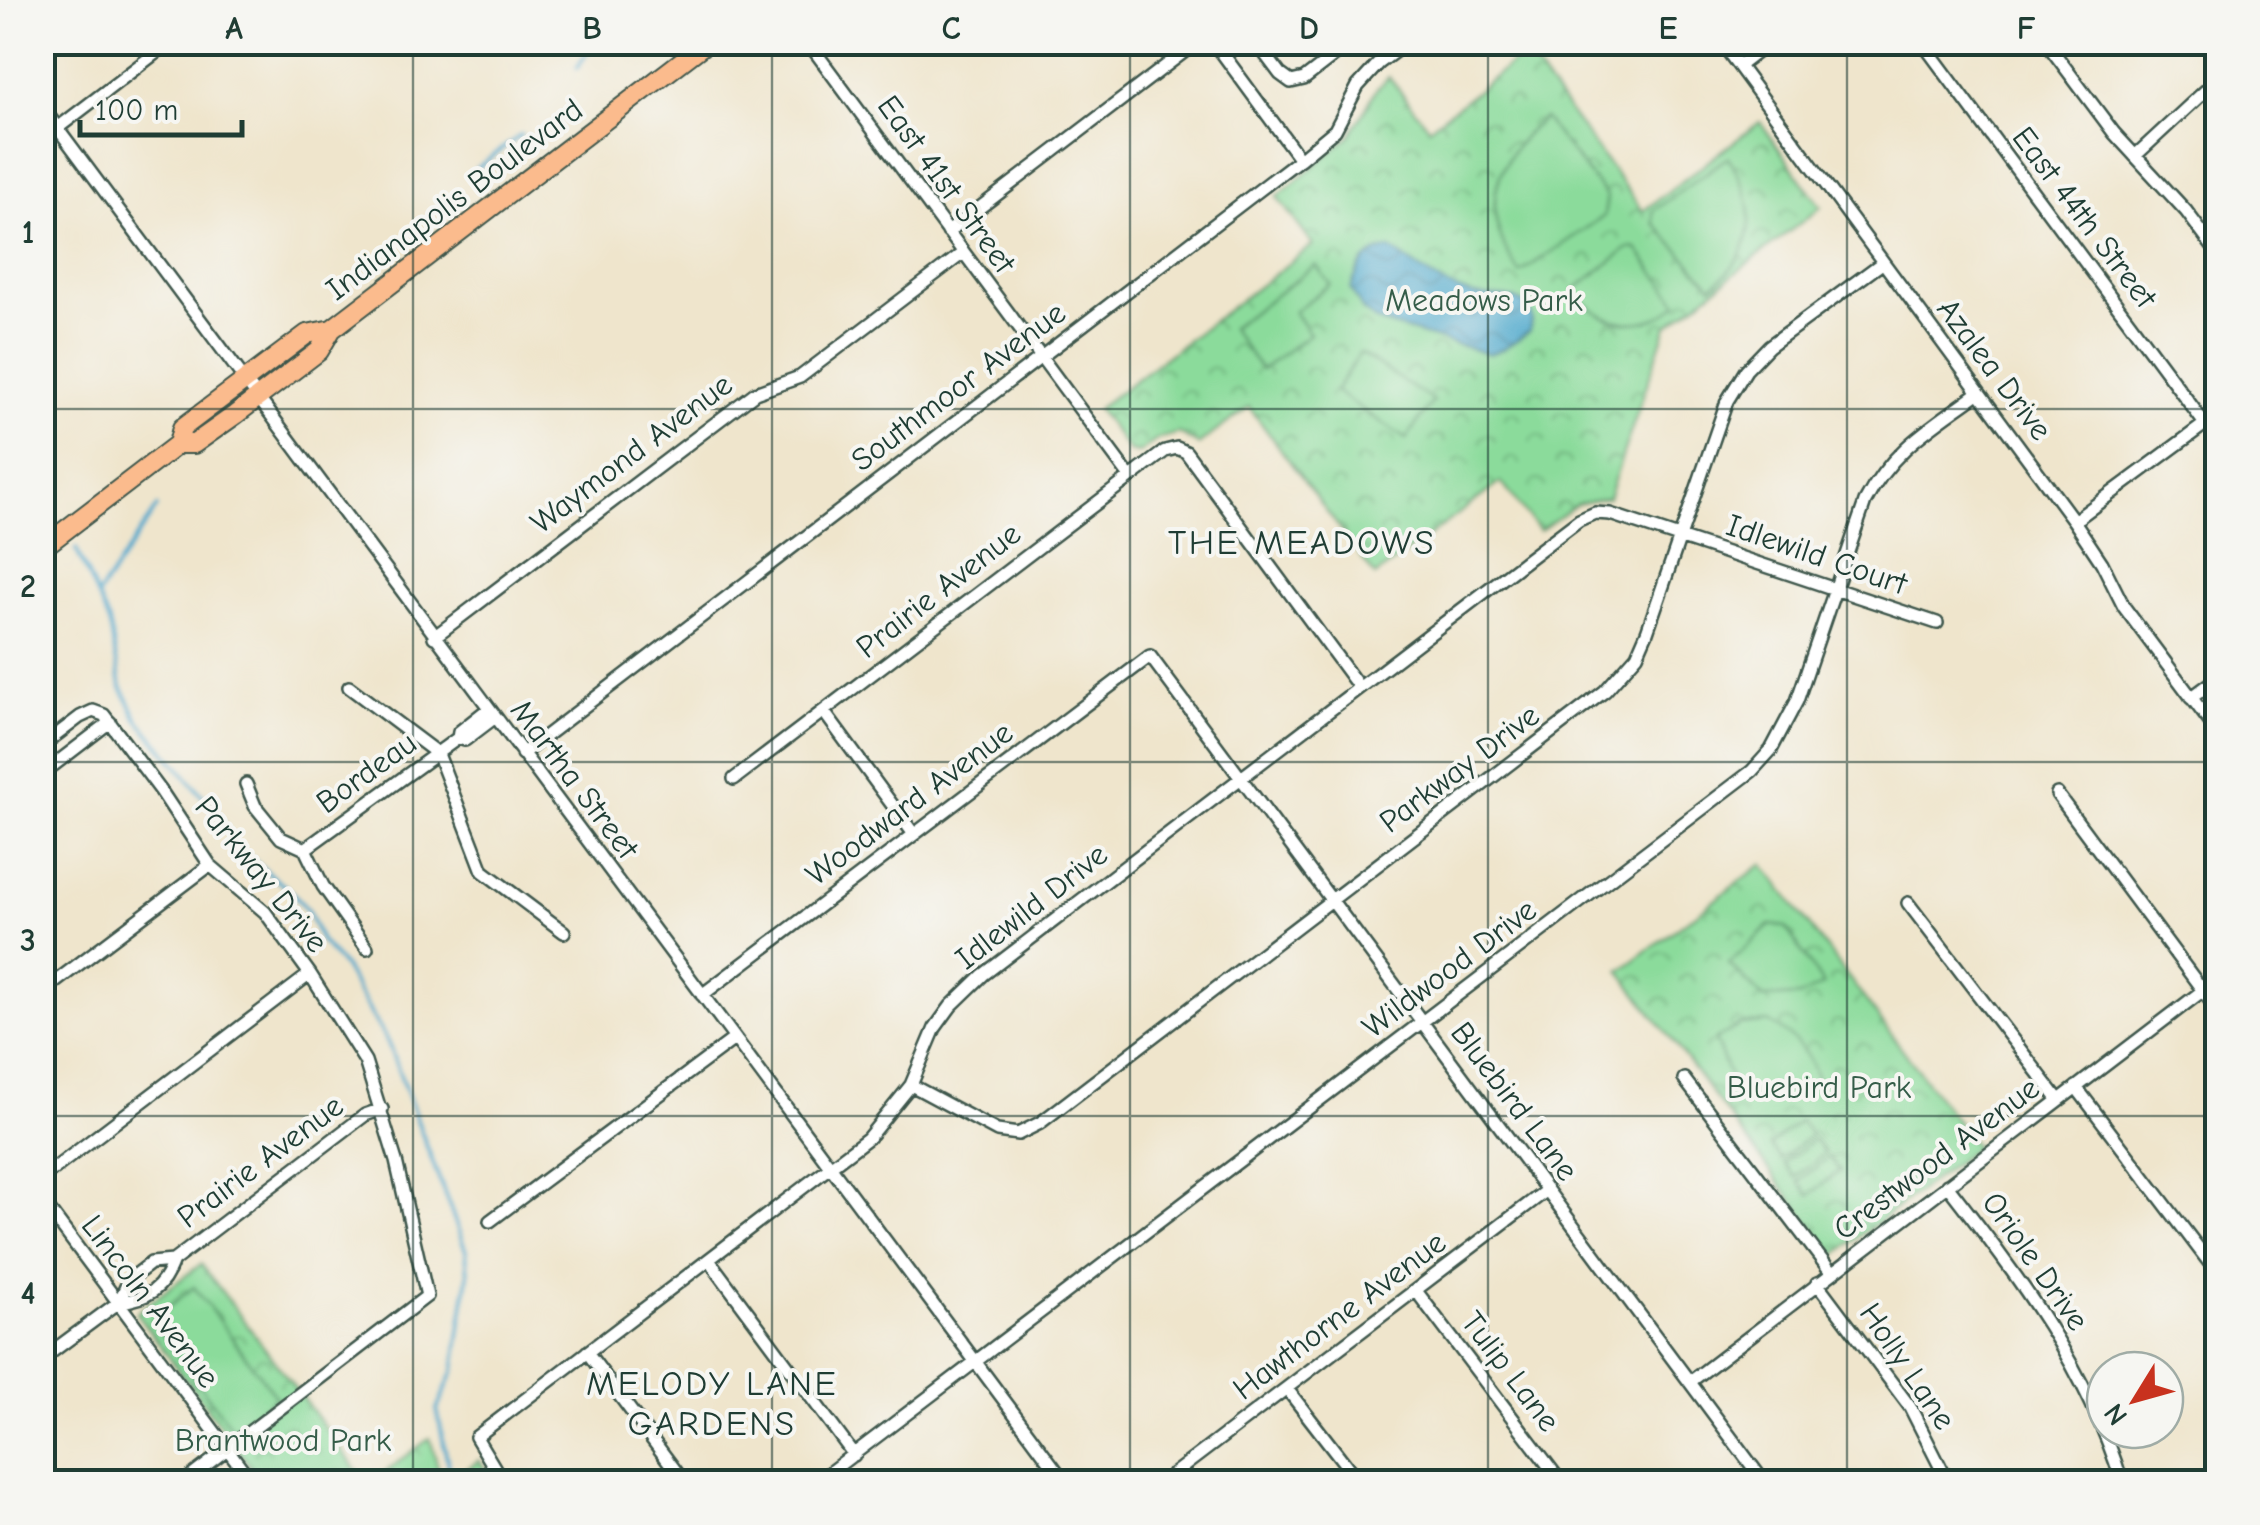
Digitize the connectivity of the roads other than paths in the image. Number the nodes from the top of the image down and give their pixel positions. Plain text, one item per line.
1 (170, 42) edge
2 (707, 42) edge
3 (808, 42) edge
4 (1197, 42) edge
5 (1214, 42) edge
6 (1256, 42) edge
7 (1352, 42) edge
8 (1406, 42) edge
9 (1721, 42) edge
10 (1770, 42) edge
11 (1922, 42) edge
12 (2046, 42) edge
13 (1739, 66) junction
14 (2218, 78) edge
15 (42, 107) edge
16 (58, 128) junction
17 (42, 140) edge
18 (2135, 156) junction
19 (1300, 159) junction
20 (948, 232) junction
21 (963, 252) junction
22 (2218, 254) edge
23 (1882, 263) junction
24 (332, 330) junction
25 (1041, 358) junction
26 (246, 379) junction
27 (1978, 393) junction
28 (256, 398) junction
29 (178, 444) junction
30 (1130, 477) junction
31 (2074, 521) junction
32 (1680, 537) junction
33 (42, 548) edge
34 (1834, 589) junction
35 (1937, 623) dead end
36 (434, 637) junction
37 (1150, 656) joint
38 (2218, 678) edge
39 (1359, 686) junction
40 (349, 687) dead end
41 (2191, 698) junction
42 (824, 712) junction
43 (491, 714) junction
44 (110, 722) junction
45 (2218, 733) edge
46 (42, 746) edge
47 (438, 754) junction
48 (522, 754) junction
49 (42, 774) edge
50 (1241, 778) junction
51 (734, 780) dead end
52 (246, 784) dead end
53 (2057, 794) dead end
54 (913, 833) junction
55 (305, 849) junction
56 (210, 865) junction
57 (1331, 900) junction
58 (1908, 904) dead end
59 (564, 932) dead end
60 (367, 948) dead end
61 (310, 974) junction
62 (2218, 979) edge
63 (42, 992) edge
64 (2202, 992) junction
65 (702, 995) junction
66 (2218, 1011) edge
67 (1422, 1023) junction
68 (734, 1039) junction
69 (1684, 1079) dead end
70 (911, 1085) junction
71 (2076, 1087) junction
72 (2058, 1099) junction
73 (382, 1109) junction
74 (832, 1168) junction
75 (42, 1178) edge
76 (1947, 1185) junction
77 (1547, 1190) junction
78 (42, 1200) edge
79 (490, 1221) dead end
80 (709, 1260) junction
81 (173, 1261) junction
82 (1831, 1272) junction
83 (2218, 1274) edge
84 (1817, 1284) junction
85 (1417, 1292) junction
86 (119, 1302) junction
87 (587, 1352) junction
88 (42, 1359) edge
89 (976, 1362) junction
90 (1690, 1382) junction
91 (1286, 1389) junction
92 (228, 1450) junction
93 (854, 1455) junction
94 (184, 1482) edge
95 (252, 1482) edge
96 (503, 1482) edge
97 (684, 1482) edge
98 (818, 1482) edge
99 (1065, 1482) edge
100 (1163, 1482) edge
101 (1358, 1482) edge
102 (1561, 1482) edge
103 (1764, 1482) edge
104 (1948, 1482) edge
105 (2122, 1482) edge

1 - 16 street
2 - 24 highway, Indianapolis Boulevard
3 - 20 street, East 41st Street
4 - 20 street
5 - 19 street
6 - 7 street
8 - 19 street, Southmoor Avenue
9 - 13 street, Azalea Drive
10 - 13 street
11 - 31 street, East 44th Street
12 - 18 street
13 - 23 street, Azalea Drive
14 - 18 street
15 - 16 street, Martha Street
16 - 17 street
16 - 26 street, Martha Street
18 - 22 street
19 - 25 street, Southmoor Avenue
20 - 21 street, East 41st Street
21 - 25 street, East 41st Street
21 - 36 street, Waymond Avenue
23 - 27 street, Azalea Drive
23 - 32 street, Parkway Drive
24 - 26 highway, Indianapolis Boulevard
24 - 28 highway, Indianapolis Boulevard
25 - 30 street, East 41st Street
25 - 48 street, Southmoor Avenue
26 - 28 street, Martha Street
26 - 29 highway, Indianapolis Boulevard
27 - 31 street, Azalea Drive
27 - 34 street, Wildwood Drive
28 - 29 highway, Indianapolis Boulevard
28 - 36 street, Martha Street
29 - 33 highway, Indianapolis Boulevard
30 - 39 street, Prairie Avenue
30 - 42 street, Prairie Avenue
31 - 41 street, Azalea Drive
32 - 34 street, Idlewild Court
32 - 39 street, Idlewild Drive
32 - 57 street, Parkway Drive
34 - 35 street, Idlewild Court
34 - 67 street, Wildwood Drive
36 - 43 street, Martha Street
37 - 50 street, Bluebird Lane
37 - 54 street, Woodward Avenue
38 - 41 street
39 - 50 street, Idlewild Drive
40 - 47 street
41 - 45 street, Azalea Drive
42 - 51 street, Prairie Avenue
42 - 54 street
43 - 47 street, Bordeau
43 - 48 street, Martha Street
44 - 46 street
44 - 49 street
44 - 56 street, Parkway Drive
47 - 55 street, Bordeau
47 - 59 street
48 - 65 street, Martha Street
50 - 57 street, Bluebird Lane
50 - 70 street, Idlewild Drive
52 - 55 street
53 - 64 street
54 - 65 street, Woodward Avenue
55 - 60 street
56 - 61 street, Parkway Drive
56 - 63 street
57 - 67 street, Bluebird Lane
57 - 70 street, Parkway Drive
58 - 72 street
61 - 73 street, Parkway Drive
61 - 75 street
62 - 64 street, Crestwood Avenue
64 - 66 street
64 - 71 street, Crestwood Avenue
65 - 68 street, Martha Street
67 - 77 street, Bluebird Lane
67 - 89 street, Wildwood Drive
68 - 74 street, Martha Street
68 - 79 street
69 - 82 street, Holly Lane
70 - 74 street, Idlewild Drive
71 - 72 street, Crestwood Avenue
71 - 83 street
72 - 76 street, Crestwood Avenue
73 - 81 street, Prairie Avenue
73 - 92 street, Parkway Drive
74 - 80 street, Idlewild Drive
74 - 89 street, Martha Street
76 - 82 street, Crestwood Avenue
76 - 105 street, Oriole Drive
77 - 85 street, Hawthorne Avenue
77 - 90 street, Bluebird Lane
78 - 86 street, Lincoln Avenue
80 - 87 street, Idlewild Drive
80 - 93 street
81 - 86 street, Prairie Avenue
81 - 86 street, Prairie Avenue
82 - 84 street, Crestwood Avenue
84 - 90 street, Crestwood Avenue
84 - 104 street, Holly Lane
85 - 91 street, Hawthorne Avenue
85 - 102 street, Tulip Lane
86 - 88 street, Prairie Avenue
86 - 92 street, Lincoln Avenue
87 - 96 street, Idlewild Drive
87 - 97 street
89 - 93 street, Wildwood Drive
89 - 99 street, Martha Street
90 - 103 street, Bluebird Lane
91 - 100 street, Hawthorne Avenue
91 - 101 street
92 - 94 street
92 - 95 street, Lincoln Avenue
93 - 98 street, Wildwood Drive

